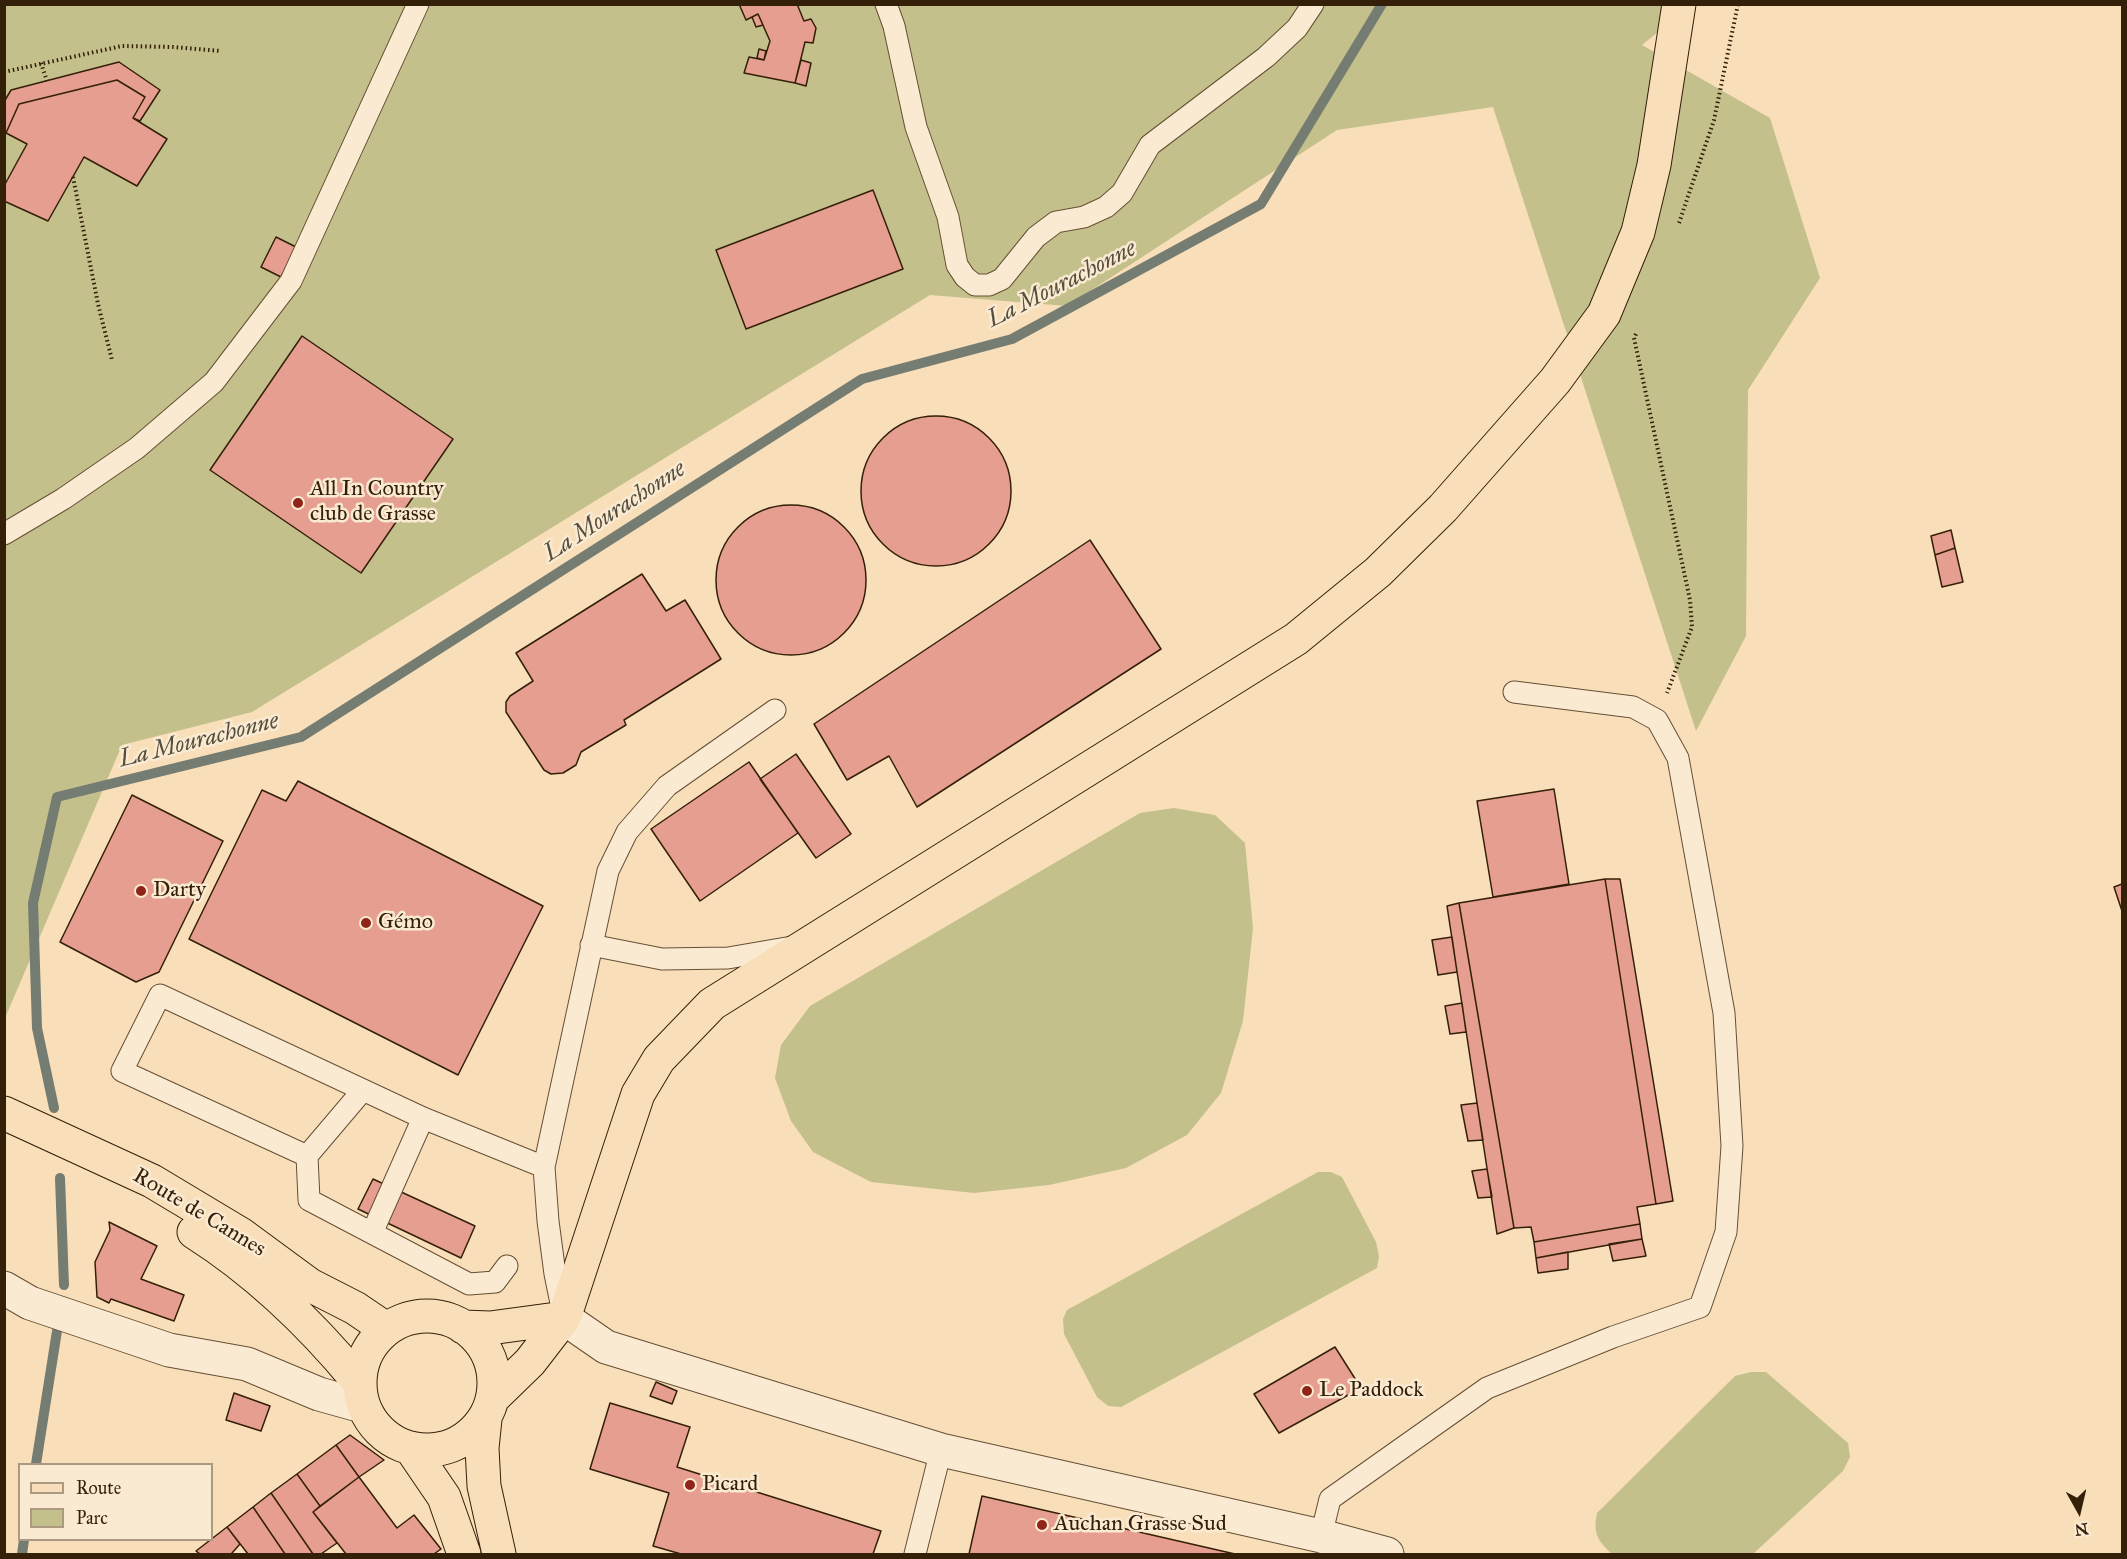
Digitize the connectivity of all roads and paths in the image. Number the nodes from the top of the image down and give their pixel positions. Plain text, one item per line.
1 (418, 4) edge
2 (886, 4) edge
3 (1312, 4) edge
4 (1679, 4) edge
5 (1738, 4) edge
6 (221, 51) dead end
7 (41, 63) junction
8 (4, 72) edge
9 (47, 81) dead end
10 (73, 177) dead end
11 (1677, 228) dead end
12 (1639, 327) dead end
13 (112, 360) dead end
14 (4, 534) edge
15 (1515, 693) dead end
16 (775, 710) dead end
17 (1657, 720) junction
18 (807, 944) junction
19 (591, 945) junction
20 (363, 1090) junction
21 (4, 1113) edge
22 (423, 1118) junction
23 (4, 1137) edge
24 (308, 1156) junction
25 (544, 1167) junction
26 (372, 1233) junction
27 (507, 1266) dead end
28 (4, 1288) edge
29 (564, 1318) junction
30 (463, 1327) junction
31 (386, 1329) junction
32 (360, 1394) junction
33 (490, 1408) junction
34 (412, 1450) junction
35 (941, 1450) junction
36 (1321, 1536) junction
37 (464, 1554) edge
38 (499, 1554) edge
39 (915, 1554) edge
40 (1387, 1554) edge

1 - 14 lane
2 - 3 lane
4 - 18 main road
5 - 11 path
6 - 7 path
7 - 8 path
7 - 9 path
10 - 13 path
12 - 17 path
15 - 17 lane
16 - 19 lane
17 - 36 lane
18 - 19 lane
18 - 29 main road
19 - 25 lane
20 - 22 lane
20 - 24 lane
20 - 24 lane
21 - 31 main road, Route de Cannes
22 - 25 lane
22 - 26 lane
23 - 32 main road, Route de Cannes
24 - 26 lane
25 - 29 lane
26 - 27 lane
28 - 32 street
29 - 30 main road
29 - 33 main road
29 - 35 street
30 - 31 main road
30 - 33 main road
31 - 32 main road
32 - 34 main road
33 - 34 main road
33 - 38 main road
34 - 37 main road
35 - 36 street
35 - 39 lane
36 - 40 street

